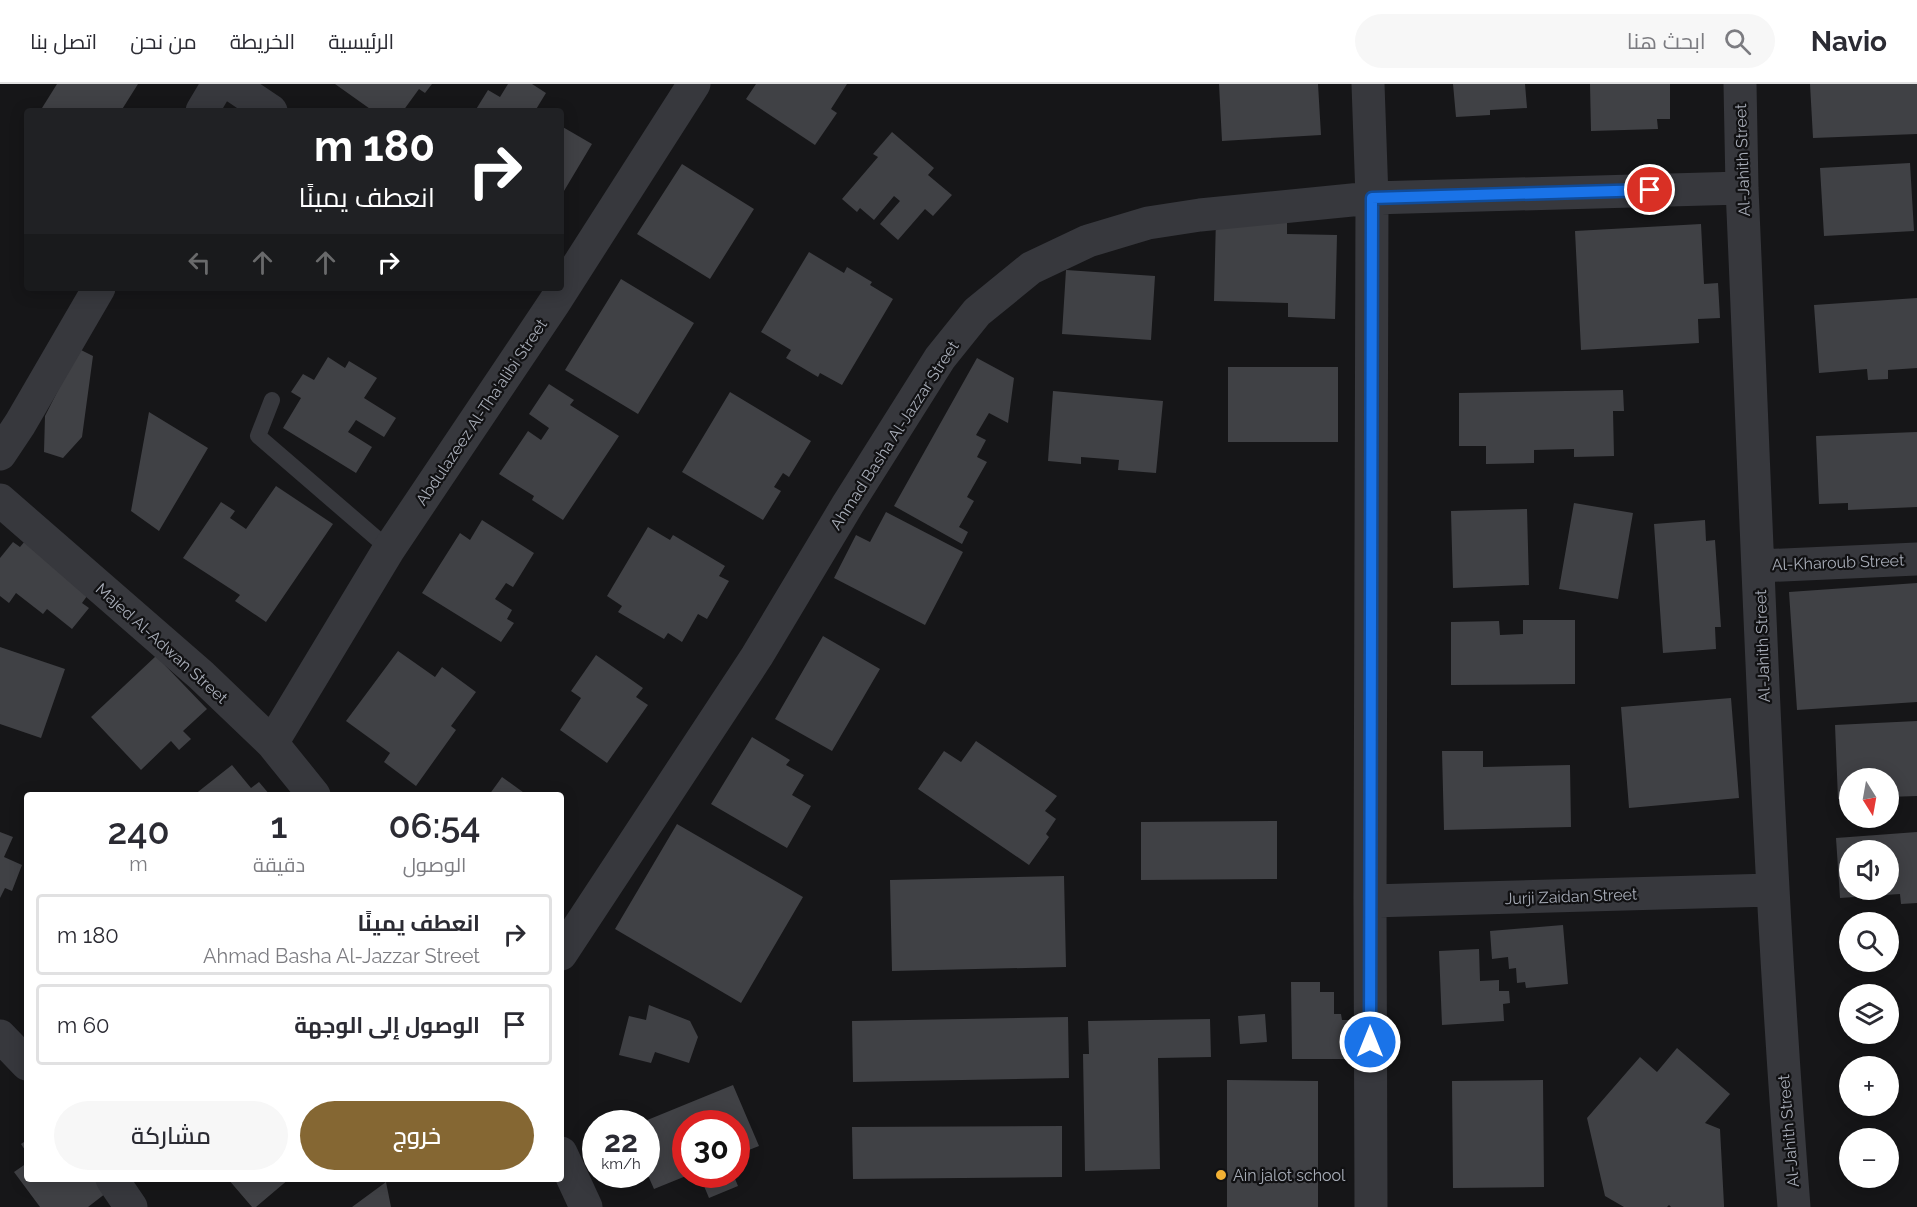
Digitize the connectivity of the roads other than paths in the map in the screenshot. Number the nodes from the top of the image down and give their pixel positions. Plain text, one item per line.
1 (218, 84) edge
2 (231, 84) edge
3 (694, 84) edge
4 (1368, 84) edge
5 (1740, 84) edge
6 (204, 108) edge
7 (267, 108) edge
8 (1743, 188) junction
9 (1372, 198) junction
10 (564, 267) edge
11 (97, 291) edge
12 (543, 296) edge
13 (272, 400) dead end
14 (0, 454) edge
15 (0, 501) edge
16 (389, 549) junction
17 (1917, 559) edge
18 (1758, 566) junction
19 (272, 743) junction
20 (312, 792) edge
21 (1772, 890) junction
22 (1370, 901) junction
23 (564, 949) edge
24 (0, 1036) edge
25 (24, 1061) edge
26 (564, 1159) edge
27 (114, 1182) edge
28 (131, 1207) edge
29 (586, 1207) edge
30 (1371, 1207) edge
31 (1794, 1207) edge

1 - 6 street
2 - 7 street
3 - 10 street, Abdulazeez Al-Tha'alibi Street
4 - 9 street
5 - 8 street, Al-Jahith Street
8 - 9 street, Ahmad Basha Al-Jazzar Street
8 - 18 street, Al-Jahith Street
9 - 22 street
9 - 23 street, Ahmad Basha Al-Jazzar Street
11 - 14 street
12 - 16 street, Abdulazeez Al-Tha'alibi Street
13 - 16 lane
15 - 19 street, Majed Al-Adwan Street
16 - 19 street, Abdulazeez Al-Tha'alibi Street
17 - 18 street, Al-Kharoub Street
18 - 21 street, Al-Jahith Street
19 - 20 street, Majed Al-Adwan Street
21 - 22 street, Jurji Zaidan Street
21 - 31 street, Al-Jahith Street
22 - 30 street
24 - 25 street
26 - 29 street
27 - 28 street

